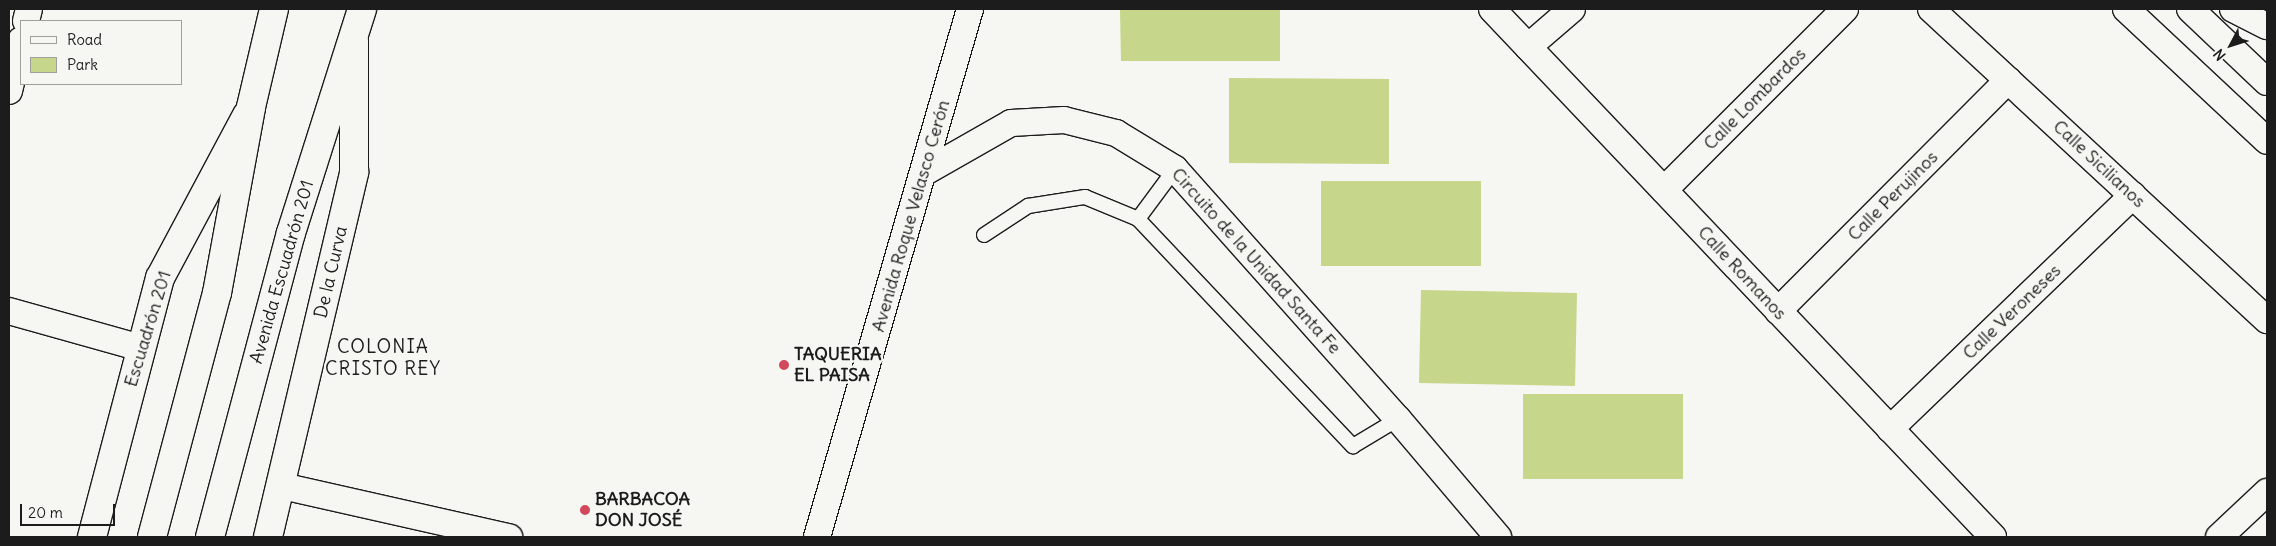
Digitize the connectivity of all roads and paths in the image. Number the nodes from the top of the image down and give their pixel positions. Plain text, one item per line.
1 (274, 9) edge
2 (970, 9) edge
3 (1492, 9) edge
4 (1572, 9) edge
5 (1845, 9) edge
6 (1931, 9) edge
7 (2126, 9) edge
8 (2190, 9) edge
9 (2233, 9) edge
10 (358, 21) edge
11 (2267, 26) edge
12 (20, 44) edge
13 (1528, 47) junction
14 (2008, 80) junction
15 (2267, 82) edge
16 (9, 91) edge
17 (251, 107) junction
18 (2256, 123) edge
19 (2267, 141) edge
20 (1175, 169) junction
21 (925, 172) junction
22 (1664, 190) junction
23 (2132, 195) junction
24 (1138, 219) junction
25 (984, 235) dead end
26 (1778, 311) junction
27 (9, 312) edge
28 (2267, 320) edge
29 (141, 348) junction
30 (1398, 419) junction
31 (1890, 429) junction
32 (282, 486) junction
33 (2267, 492) edge
34 (92, 537) edge
35 (152, 537) edge
36 (210, 537) edge
37 (268, 537) edge
38 (509, 537) edge
39 (817, 537) edge
40 (1498, 537) edge
41 (1993, 537) edge
42 (2218, 537) edge

1 - 17 main road
2 - 21 street, Avenida Roque Velasco Cerón
3 - 13 street, Calle Romanos
4 - 13 street
5 - 22 street, Calle Lombardos
6 - 14 street, Calle Sicilianos
7 - 18 street
8 - 15 street
9 - 11 street
10 - 32 main road, De la Curva
10 - 36 main road, Avenida Escuadrón 201
12 - 16 street
13 - 22 street, Calle Romanos
14 - 23 street, Calle Sicilianos
14 - 26 street, Calle Perujinos
17 - 29 main road, Escuadrón 201
17 - 35 main road
18 - 19 street
20 - 21 street, Circuito de la Unidad Santa Fe
20 - 24 lane
20 - 30 street, Circuito de la Unidad Santa Fe
21 - 39 street, Avenida Roque Velasco Cerón
22 - 26 street, Calle Romanos
23 - 28 street, Calle Sicilianos
23 - 31 street, Calle Veroneses
24 - 25 lane
24 - 30 lane
26 - 31 street, Calle Romanos
27 - 29 street
29 - 34 main road, Escuadrón 201
30 - 40 street, Circuito de la Unidad Santa Fe
31 - 41 street, Calle Romanos
32 - 37 main road, De la Curva
32 - 38 street
33 - 42 street

